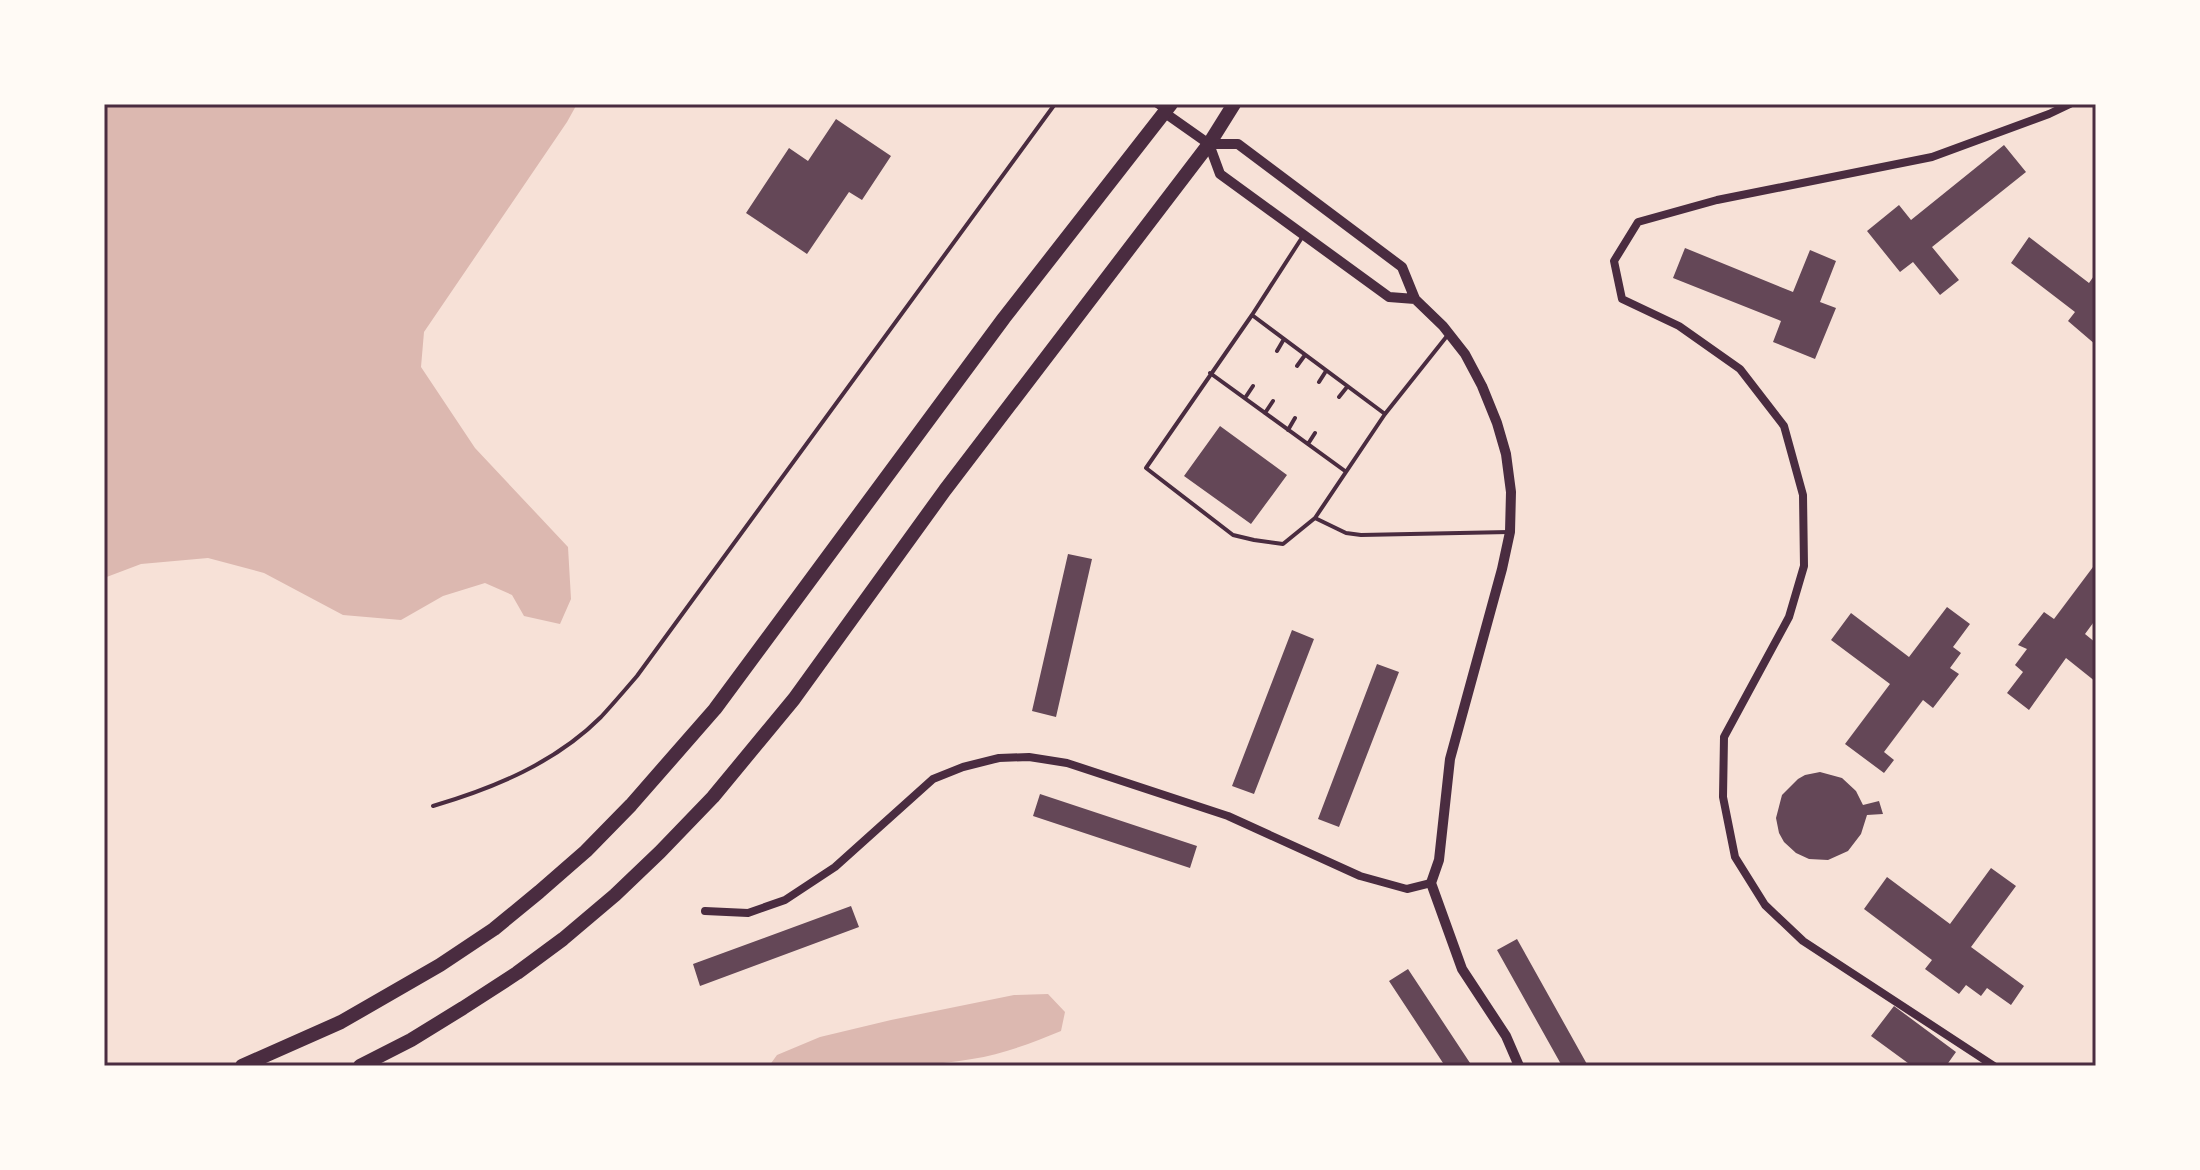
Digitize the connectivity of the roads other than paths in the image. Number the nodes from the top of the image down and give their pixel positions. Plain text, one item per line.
1 (1055, 104) edge
2 (1234, 104) edge
3 (2070, 104) edge
4 (1164, 107) edge
5 (1209, 144) junction
6 (1304, 234) junction
7 (1415, 299) junction
8 (1252, 315) junction
9 (1449, 334) junction
10 (1285, 339) junction
11 (1277, 351) dead end
12 (1305, 355) junction
13 (1297, 366) dead end
14 (1326, 371) junction
15 (1210, 373) junction
16 (1319, 382) dead end
17 (1253, 386) dead end
18 (1347, 387) junction
19 (1339, 397) dead end
20 (1245, 398) junction
21 (1273, 401) dead end
22 (1265, 413) junction
23 (1385, 414) junction
24 (1295, 418) dead end
25 (1288, 430) junction
26 (1315, 433) dead end
27 (1308, 444) junction
28 (1345, 471) junction
29 (1315, 518) junction
30 (1510, 532) junction
31 (433, 806) dead end
32 (1431, 883) junction
33 (705, 911) dead end
34 (363, 1065) edge
35 (242, 1066) edge
36 (1519, 1066) edge
37 (1994, 1066) edge

1 - 31 lane
2 - 5 highway
3 - 37 street
4 - 5 street
4 - 35 highway
5 - 6 street
5 - 7 street
5 - 34 highway
6 - 7 street
6 - 8 lane
7 - 9 street
8 - 10 lane
8 - 15 lane
9 - 23 lane
9 - 30 street
10 - 11 lane
10 - 12 lane
12 - 13 lane
12 - 14 lane
14 - 16 lane
14 - 18 lane
15 - 20 lane
15 - 29 lane
17 - 20 lane
18 - 19 lane
18 - 23 lane
20 - 22 lane
21 - 22 lane
22 - 25 lane
23 - 28 lane
24 - 25 lane
25 - 27 lane
26 - 27 lane
27 - 28 lane
28 - 29 lane
29 - 30 lane
30 - 32 street
32 - 33 street
32 - 36 street

